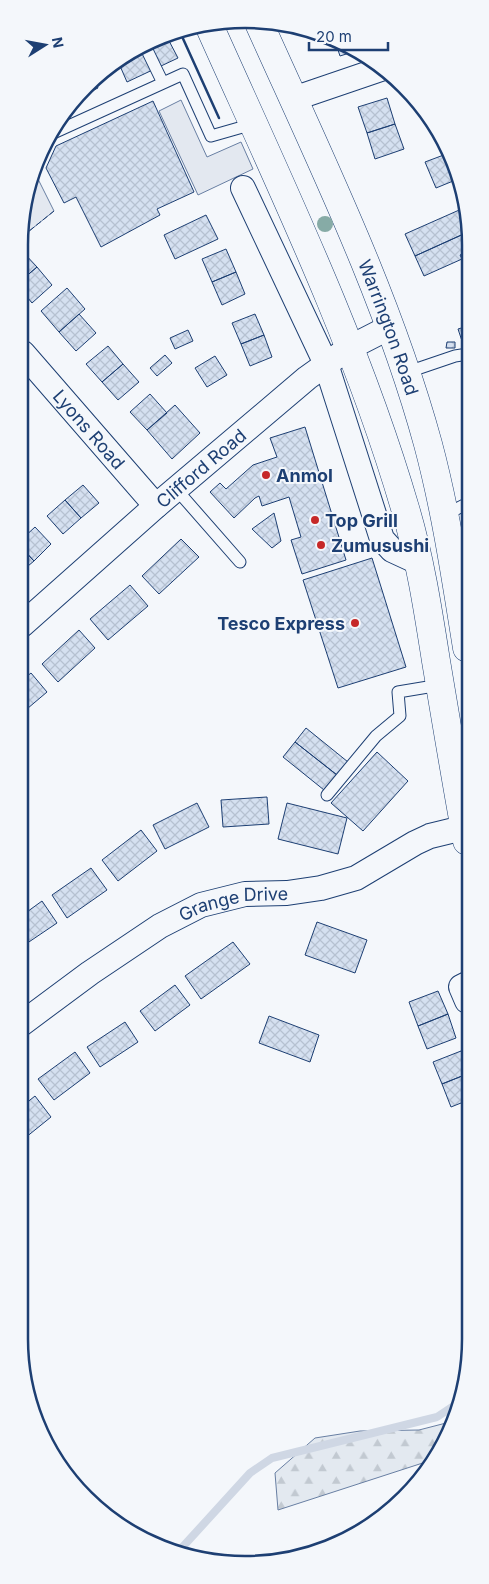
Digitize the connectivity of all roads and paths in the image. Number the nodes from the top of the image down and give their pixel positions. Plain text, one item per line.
1 (261, 28) edge
2 (211, 30) edge
3 (147, 51) edge
4 (374, 70) edge
5 (163, 83) junction
6 (293, 99) junction
7 (253, 124) junction
8 (61, 130) edge
9 (243, 188) dead end
10 (390, 327) junction
11 (349, 348) junction
12 (462, 355) edge
13 (28, 359) edge
14 (326, 364) junction
15 (405, 373) junction
16 (176, 489) junction
17 (156, 506) junction
18 (462, 506) edge
19 (444, 516) junction
20 (240, 562) dead end
21 (418, 562) junction
22 (462, 619) edge
23 (28, 620) edge
24 (440, 685) junction
25 (327, 795) dead end
26 (462, 809) edge
27 (462, 832) edge
28 (28, 1019) edge

1 - 6 main road, Warrington Road
2 - 7 main road
3 - 5 lane
4 - 6 street
5 - 7 lane
5 - 8 lane
6 - 10 main road, Warrington Road
7 - 11 main road
9 - 14 street
10 - 11 street, Clifford Road
10 - 15 main road, Warrington Road
11 - 14 street, Clifford Road
11 - 21 main road
12 - 15 lane
13 - 17 street, Lyons Road
14 - 16 street, Clifford Road
14 - 21 street
15 - 19 main road, Warrington Road
16 - 17 street, Clifford Road
16 - 20 lane
17 - 23 street, Clifford Road
18 - 19 lane
19 - 22 main road, Warrington Road
21 - 24 main road
24 - 25 lane
24 - 26 main road
27 - 28 street, Grange Drive

